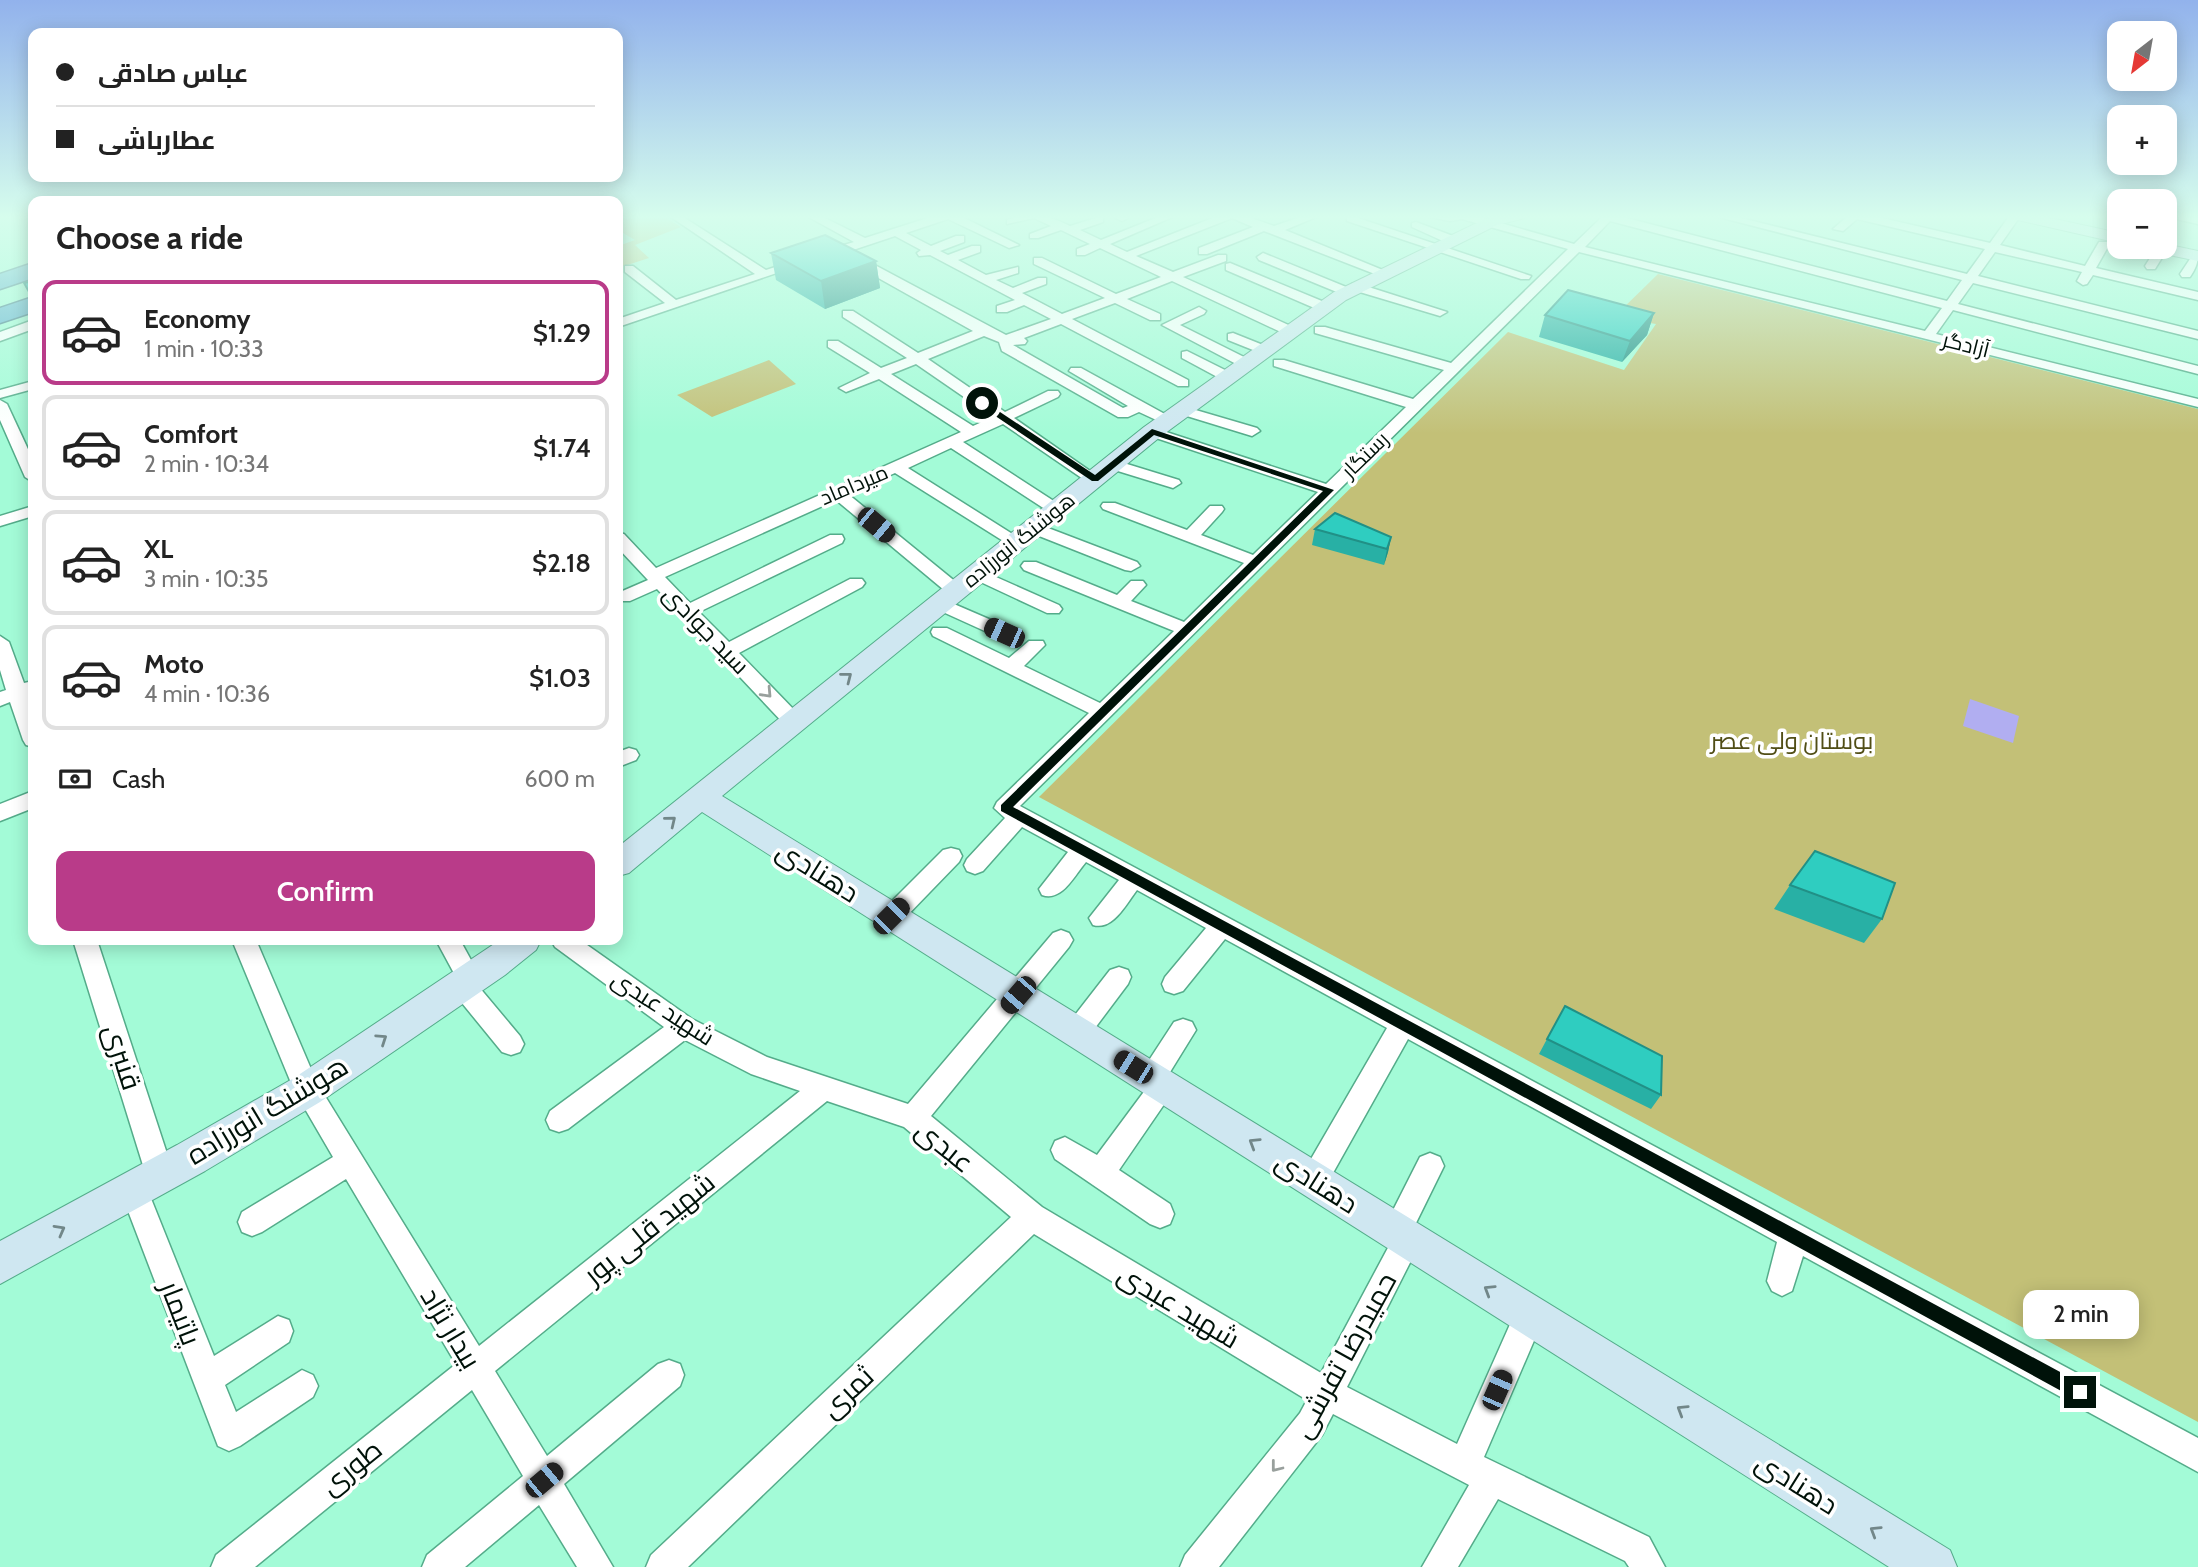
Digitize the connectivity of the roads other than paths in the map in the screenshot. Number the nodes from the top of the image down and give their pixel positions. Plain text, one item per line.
1 (654, 288) edge
2 (722, 288) edge
3 (907, 288) edge
4 (1003, 288) edge
5 (1024, 288) edge
6 (1094, 288) edge
7 (1144, 288) edge
8 (1196, 288) edge
9 (1280, 288) edge
10 (1347, 288) edge
11 (1356, 288) edge
12 (1535, 288) edge
13 (1846, 288) edge
14 (1879, 288) edge
15 (1963, 288) edge
16 (1998, 288) edge
17 (2136, 288) edge
18 (2179, 288) edge
19 (1352, 290) junction
20 (1012, 293) junction
21 (1116, 299) junction
22 (1025, 300) junction
23 (674, 304) junction
24 (28, 306) edge
25 (1950, 306) junction
26 (2157, 306) junction
27 (1324, 307) junction
28 (1002, 309) dead end
29 (1199, 311) dead end
30 (1440, 312) dead end
31 (848, 314) dead end
32 (0, 316) edge
33 (1155, 317) dead end
34 (28, 318) edge
35 (1061, 320) junction
36 (623, 321) edge
37 (28, 326) edge
38 (0, 328) edge
39 (1320, 330) dead end
40 (984, 331) junction
41 (1290, 331) junction
42 (2198, 335) edge
43 (1928, 336) junction
44 (0, 337) edge
45 (1233, 337) dead end
46 (1006, 340) junction
47 (833, 344) dead end
48 (1187, 355) dead end
49 (919, 357) junction
50 (1245, 363) junction
51 (1279, 363) dead end
52 (1454, 368) junction
53 (2198, 370) edge
54 (880, 374) junction
55 (1183, 383) dead end
56 (28, 386) edge
57 (846, 388) dead end
58 (0, 394) edge
59 (1053, 394) dead end
60 (2198, 403) edge
61 (0, 404) edge
62 (1416, 405) junction
63 (1003, 419) junction
64 (1167, 421) junction
65 (1252, 431) dead end
66 (974, 433) junction
67 (953, 442) junction
68 (28, 466) edge
69 (897, 467) junction
70 (1104, 472) junction
71 (1173, 483) dead end
72 (1329, 490) junction
73 (836, 492) junction
74 (1109, 506) dead end
75 (1216, 509) dead end
76 (1057, 510) junction
77 (28, 512) edge
78 (0, 521) edge
79 (1025, 536) junction
80 (1190, 537) junction
81 (836, 539) dead end
82 (623, 543) edge
83 (1256, 562) junction
84 (1030, 566) dead end
85 (1131, 566) dead end
86 (978, 573) junction
87 (657, 578) junction
88 (856, 583) dead end
89 (1137, 585) dead end
90 (624, 597) dead end
91 (948, 597) junction
92 (1120, 602) junction
93 (1054, 609) dead end
94 (689, 610) junction
95 (1187, 630) junction
96 (940, 632) dead end
97 (1004, 633) dead end
98 (0, 642) edge
99 (1036, 645) dead end
100 (727, 651) junction
101 (1011, 667) junction
102 (17, 693) edge
103 (1103, 712) junction
104 (794, 722) junction
105 (28, 725) edge
106 (701, 797) junction
107 (28, 801) edge
108 (1012, 812) junction
109 (0, 813) edge
110 (1083, 850) junction
111 (951, 856) dead end
112 (623, 860) edge
113 (975, 865) dead end
114 (1134, 878) junction
115 (1050, 889) dead end
116 (891, 916) junction
117 (1101, 918) dead end
118 (1222, 926) junction
119 (1061, 940) dead end
120 (86, 945) edge
121 (246, 945) edge
122 (450, 945) edge
123 (517, 945) edge
124 (570, 945) edge
125 (1119, 977) dead end
126 (466, 982) junction
127 (1174, 984) dead end
128 (1018, 995) junction
129 (1403, 1024) junction
130 (683, 1027) junction
131 (1183, 1030) dead end
132 (1077, 1032) junction
133 (511, 1044) dead end
134 (1157, 1083) junction
135 (815, 1085) junction
136 (307, 1090) junction
137 (913, 1118) junction
138 (559, 1120) dead end
139 (1065, 1150) dead end
140 (350, 1161) junction
141 (1430, 1166) dead end
142 (1100, 1173) junction
143 (1314, 1180) junction
144 (147, 1182) junction
145 (1160, 1214) dead end
146 (1031, 1217) junction
147 (252, 1222) dead end
148 (1402, 1236) junction
149 (1793, 1236) junction
150 (0, 1263) edge
151 (1782, 1281) dead end
152 (1530, 1315) junction
153 (278, 1331) dead end
154 (475, 1368) junction
155 (669, 1376) dead end
156 (207, 1379) junction
157 (302, 1386) dead end
158 (1327, 1394) junction
159 (2198, 1456) edge
160 (1478, 1472) junction
161 (544, 1480) junction
162 (1638, 1561) edge
163 (228, 1567) edge
164 (439, 1567) edge
165 (596, 1567) edge
166 (663, 1567) edge
167 (1197, 1567) edge
168 (1439, 1567) edge
169 (1933, 1567) edge

1 - 23 street
2 - 23 street
3 - 40 street
4 - 20 street
5 - 20 street
6 - 21 street
7 - 21 street
8 - 41 street
9 - 27 street
10 - 19 street
11 - 19 main road, هوشنگ انورزاده
12 - 52 street, رستگار
13 - 43 street, آزادگر
14 - 25 street
15 - 25 street
16 - 26 street
17 - 26 street
18 - 26 street
19 - 27 main road, هوشنگ انورزاده
19 - 30 street
20 - 22 street
21 - 33 street
21 - 35 street
22 - 28 street
22 - 35 street
23 - 36 street
24 - 32 highway
25 - 43 street
25 - 53 street
26 - 42 street
27 - 41 main road, هوشنگ انورزاده
29 - 50 street
31 - 49 street
34 - 38 highway
35 - 46 street
35 - 55 street
37 - 44 street
39 - 52 street
40 - 46 street
40 - 49 street
41 - 50 main road, هوشنگ انورزاده
43 - 60 street, آزادگر
45 - 50 street
46 - 64 street
47 - 54 street
48 - 50 street
49 - 54 street
49 - 63 street
50 - 64 main road, هوشنگ انورزاده
51 - 62 street
52 - 62 street, رستگار
54 - 57 street
54 - 66 street
56 - 58 street
59 - 63 street, میرداماد
61 - 68 street
62 - 72 street, رستگار
63 - 66 street, میرداماد
63 - 70 street
64 - 65 street
64 - 70 main road, هوشنگ انورزاده
64 - 72 street
66 - 67 street, میرداماد
67 - 69 street, میرداماد
67 - 76 street
69 - 73 street, میرداماد
69 - 79 street
70 - 71 street
70 - 76 main road, هوشنگ انورزاده
72 - 83 street, رستگار
73 - 87 street, میرداماد
73 - 91 street
74 - 80 street
75 - 80 street
76 - 79 main road, هوشنگ انورزاده
77 - 78 street
79 - 85 street
79 - 86 main road, هوشنگ انورزاده
80 - 83 street
81 - 94 street
82 - 87 street, سید جوادی
83 - 95 street, رستگار
84 - 92 street
86 - 91 main road, هوشنگ انورزاده
86 - 93 street
87 - 90 street, میرداماد
87 - 94 street, سید جوادی
88 - 100 street
89 - 92 street
91 - 97 street
104 -> 91 main road, هوشنگ انورزاده
92 - 95 street
94 - 100 street, سید جوادی
95 - 103 street, رستگار
96 - 101 street
98 - 102 street
99 - 101 street
100 -> 104 street, سید جوادی
101 - 103 street
102 - 105 street
103 - 108 street, رستگار
104 - 106 main road, هوشنگ انورزاده
112 -> 106 main road, هوشنگ انورزاده
106 - 116 main road, دهنادی
107 - 109 street
108 - 110 street
108 - 113 street, رستگار
110 - 114 street
110 - 115 street
111 - 116 street
114 - 117 street
114 - 118 street
116 - 128 main road, دهنادی
118 - 127 street
118 - 129 street
119 - 128 street
120 - 144 street, قنبری
121 - 136 street, بیدار نژاد
122 - 126 street
123 - 126 main road, هوشنگ انورزاده
124 - 130 street, شهید عبدی
125 - 132 street
126 - 133 street
136 -> 126 main road, هوشنگ انورزاده
128 - 132 main road, دهنادی
128 - 137 street
129 - 143 street
129 - 149 street
130 - 135 street, شهید عبدی
130 - 138 street
131 - 134 street
132 - 134 main road, دهنادی
134 - 142 street
143 -> 134 main road, دهنادی
135 - 137 street, عبدی
135 - 154 street, شهید قلی پور
136 - 140 street, بیدار نژاد
136 - 144 main road, هوشنگ انورزاده
137 - 146 street, عبدی
139 - 142 street
140 - 147 street
140 - 154 street, بیدار نژاد
141 - 148 street, حمیدرضا تفرشی
142 - 145 street
143 - 148 main road, دهنادی
150 -> 144 main road, هوشنگ انورزاده
144 - 156 street, پاتیمار
146 - 158 street, شهید عبدی
146 - 166 street, ثمری
152 -> 148 main road, دهنادی
148 - 158 street, حمیدرضا تفرشی
149 - 151 street
149 - 159 street
152 - 160 street
169 -> 152 main road, دهنادی
153 - 156 street
154 - 161 street, بیدار نژاد
154 - 163 street, طوری
155 - 161 street
156 - 157 street, پاتیمار
158 - 160 street, شهید عبدی
158 -> 167 street, حمیدرضا تفرشی
160 - 162 street, شهید عبدی
160 - 168 street
161 - 164 street
161 - 165 street, بیدار نژاد

